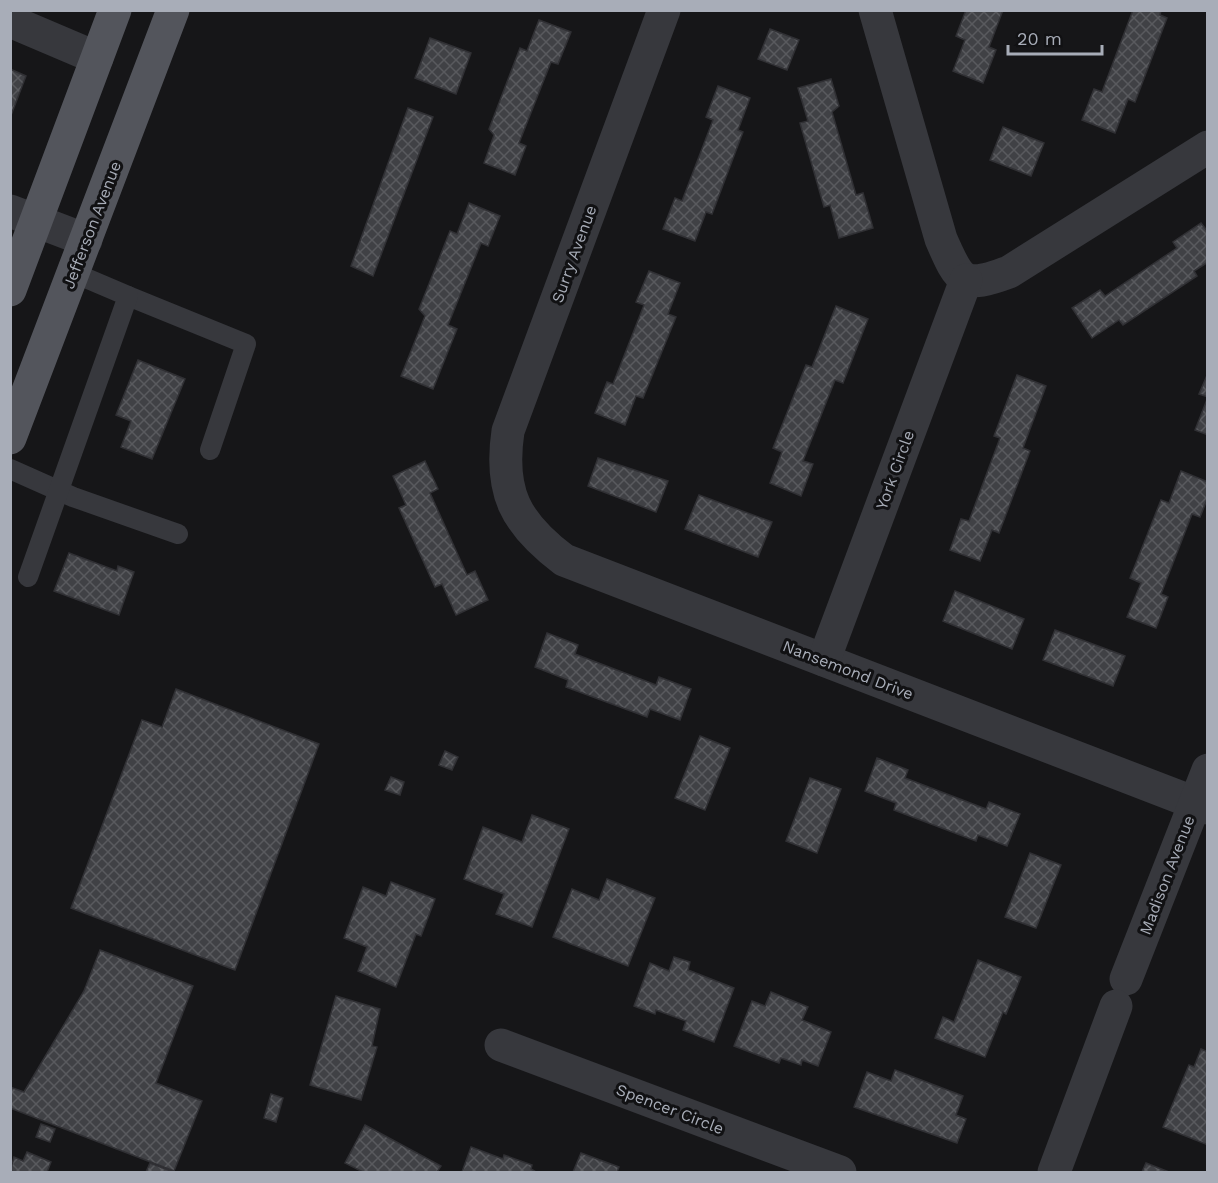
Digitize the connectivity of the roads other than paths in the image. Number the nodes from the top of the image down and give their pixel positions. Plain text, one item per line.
1 (115, 10) edge
2 (173, 10) edge
3 (664, 10) edge
4 (875, 10) edge
5 (10, 21) edge
6 (97, 58) junction
7 (1208, 147) edge
8 (23, 216) edge
9 (87, 240) junction
10 (74, 273) junction
11 (966, 280) junction
12 (10, 290) edge
13 (128, 296) junction
14 (10, 438) edge
15 (210, 450) dead end
16 (10, 469) edge
17 (59, 491) junction
18 (512, 501) joint
19 (178, 534) dead end
20 (28, 578) dead end
21 (825, 660) junction
22 (1208, 770) edge
23 (1201, 806) edge
24 (501, 1045) dead end
25 (840, 1173) edge
26 (1054, 1173) edge

1 - 6 main road
2 - 9 main road, Jefferson Avenue
3 - 18 street, Surry Avenue
4 - 11 street
5 - 6 street
6 - 8 main road
7 - 11 street
8 - 9 street
8 - 12 main road
9 - 10 main road, Jefferson Avenue
10 - 13 lane
10 - 14 main road, Jefferson Avenue
11 - 21 street, York Circle
13 - 15 lane
13 - 17 lane
16 - 17 lane
17 - 19 lane
17 - 20 lane
18 - 21 street, Nansemond Drive
21 - 23 street, Nansemond Drive
22 - 23 street, Madison Avenue
23 - 26 street, Madison Avenue
24 - 25 street, Spencer Circle

